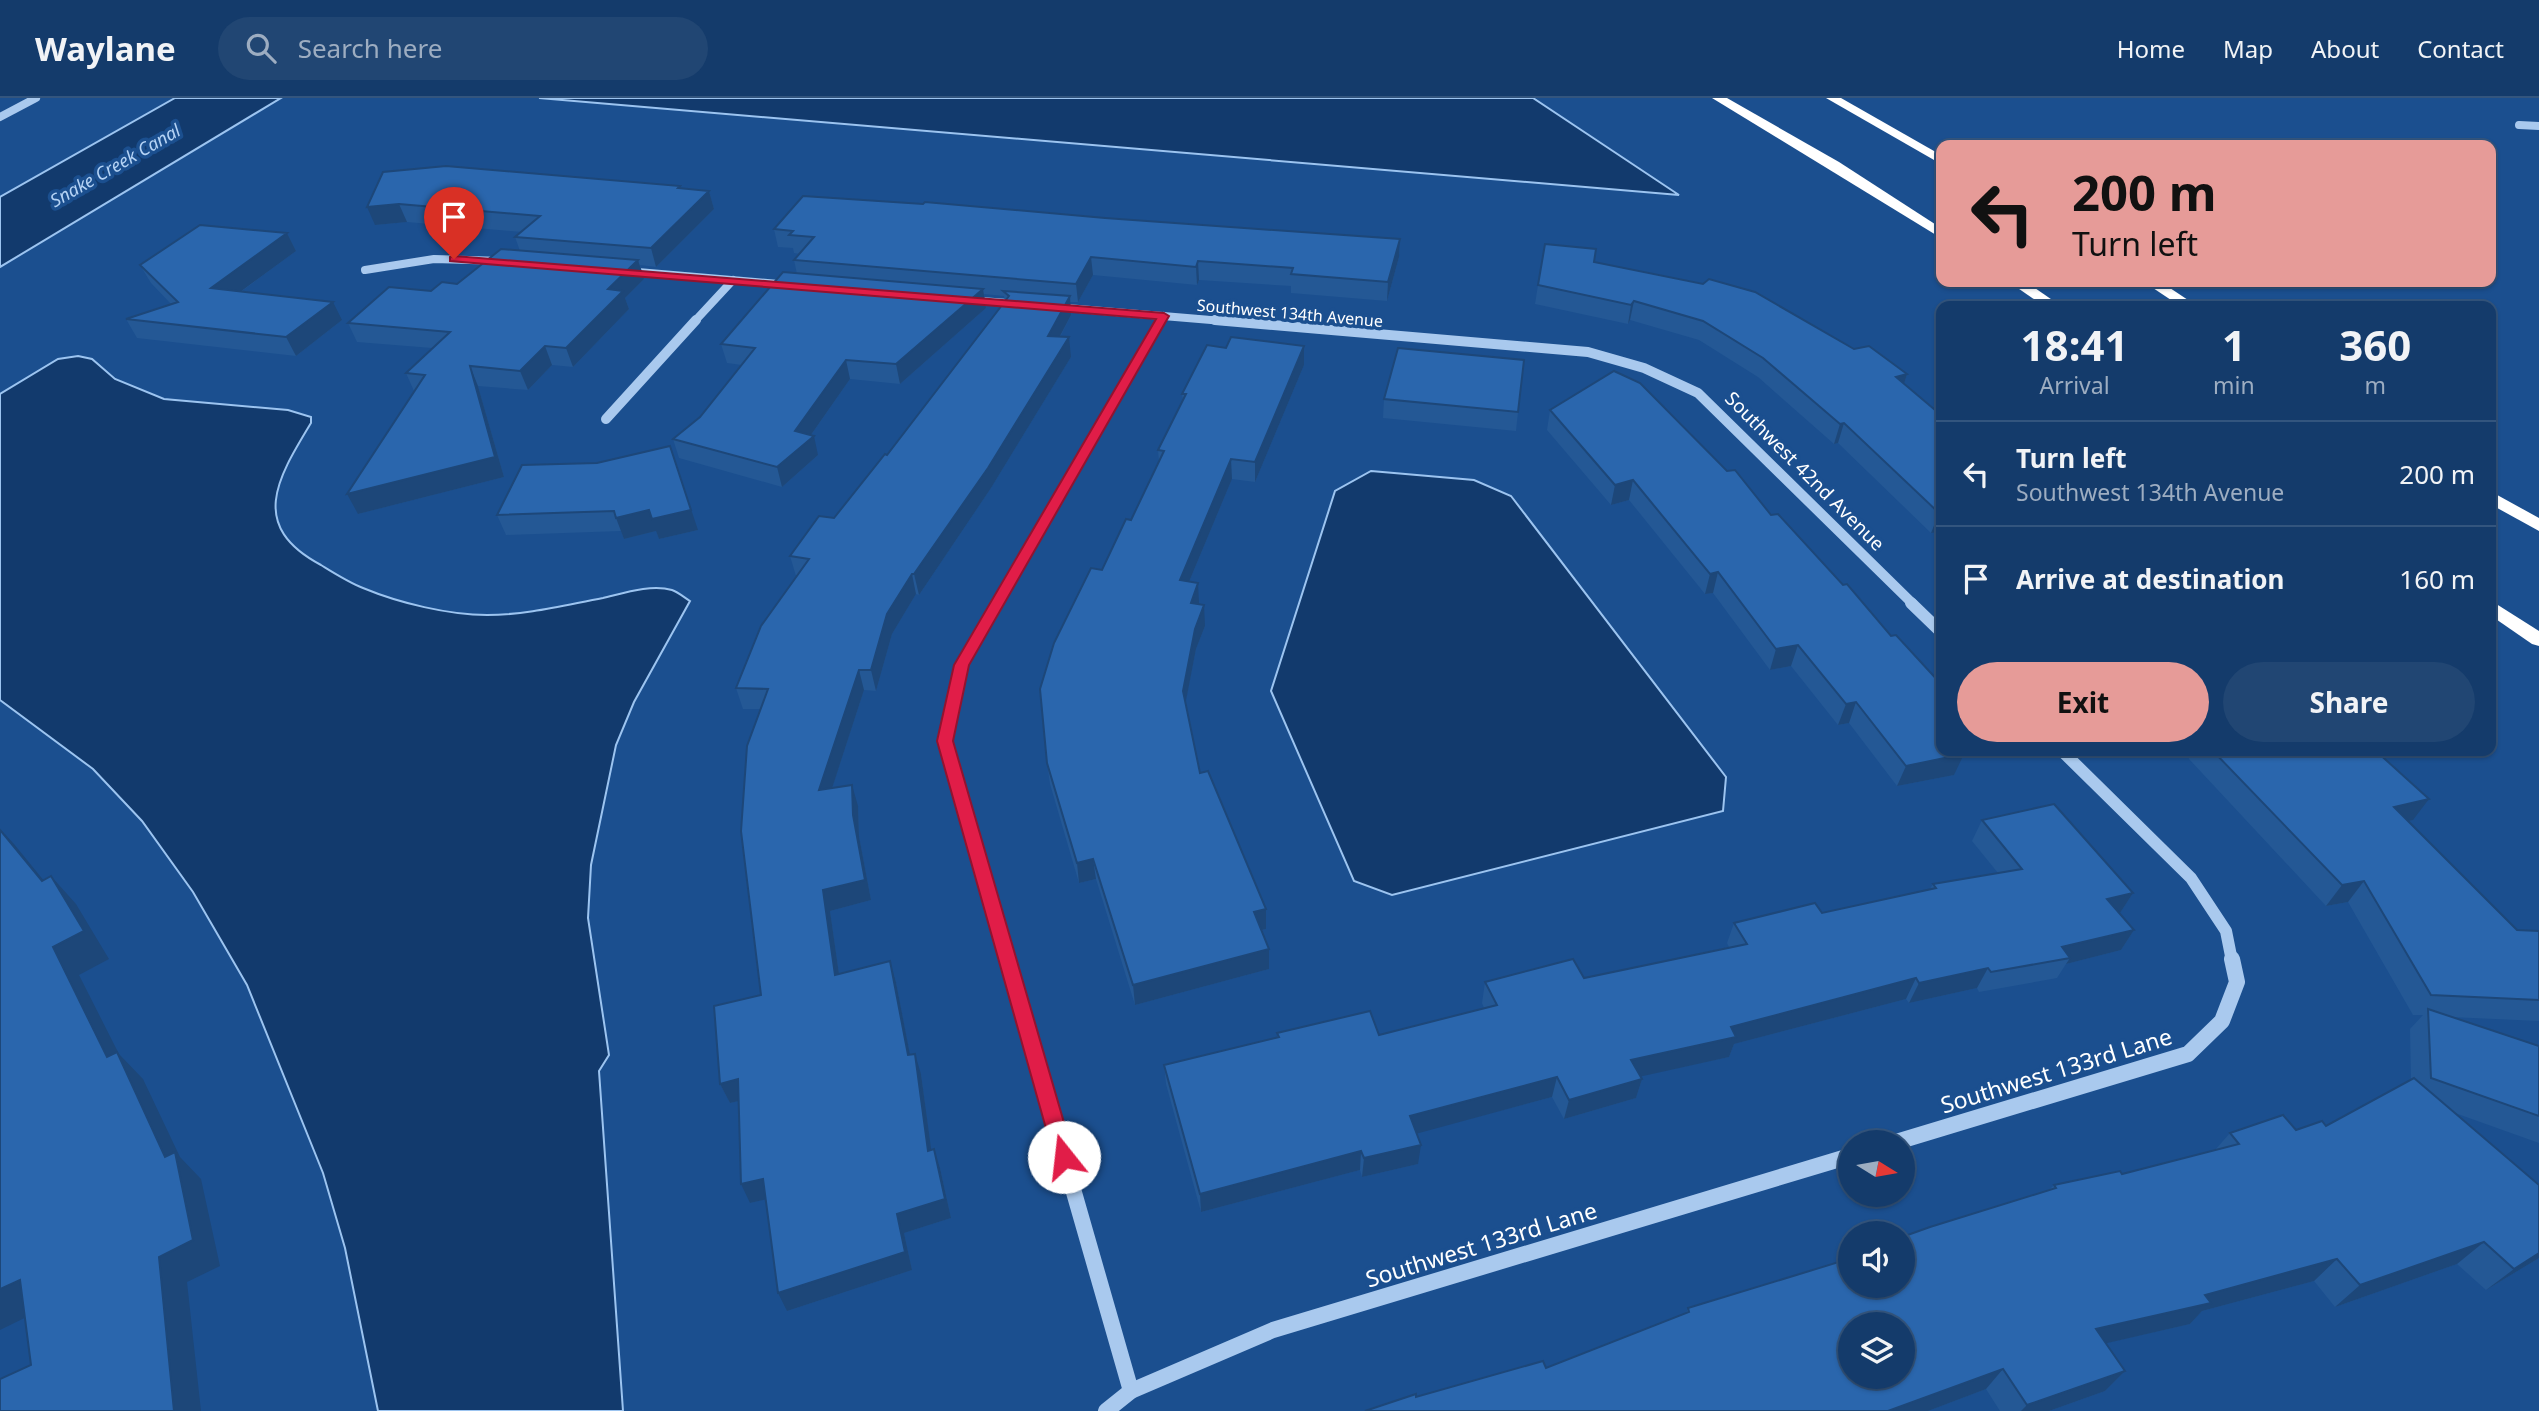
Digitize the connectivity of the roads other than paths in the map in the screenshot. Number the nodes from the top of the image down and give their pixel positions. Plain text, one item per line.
1 (36, 98) edge
2 (1718, 98) edge
3 (1832, 98) edge
4 (0, 117) edge
5 (2519, 125) dead end
6 (2539, 126) edge
7 (1936, 157) edge
8 (1936, 231) edge
9 (515, 262) edge
10 (365, 270) dead end
11 (611, 270) edge
12 (733, 280) junction
13 (803, 286) edge
14 (2024, 287) edge
15 (2159, 287) edge
16 (955, 299) edge
17 (2046, 301) edge
18 (2182, 301) edge
19 (1025, 304) edge
20 (1039, 306) edge
21 (1164, 316) junction
22 (1626, 360) joint
23 (606, 419) dead end
24 (2496, 500) edge
25 (2539, 526) edge
26 (2496, 610) edge
27 (1936, 627) edge
28 (2539, 640) edge
29 (2067, 756) edge
30 (1915, 1137) edge
31 (1838, 1160) edge
32 (1131, 1391) junction
33 (1106, 1411) edge

1 - 4 street
2 - 8 highway
3 - 7 highway
5 - 6 lane
9 - 10 street
11 - 12 street
12 - 13 street
12 - 23 street
14 - 17 highway
15 - 18 highway
16 - 19 street
20 - 21 street, Southwest 134th Avenue
21 - 22 street, Southwest 134th Avenue
21 - 32 street
22 - 27 street, Southwest 42nd Avenue
24 - 25 highway
26 - 28 highway
29 - 30 street, Southwest 133rd Lane
31 - 32 street, Southwest 133rd Lane
32 - 33 street, Southwest 133rd Lane

